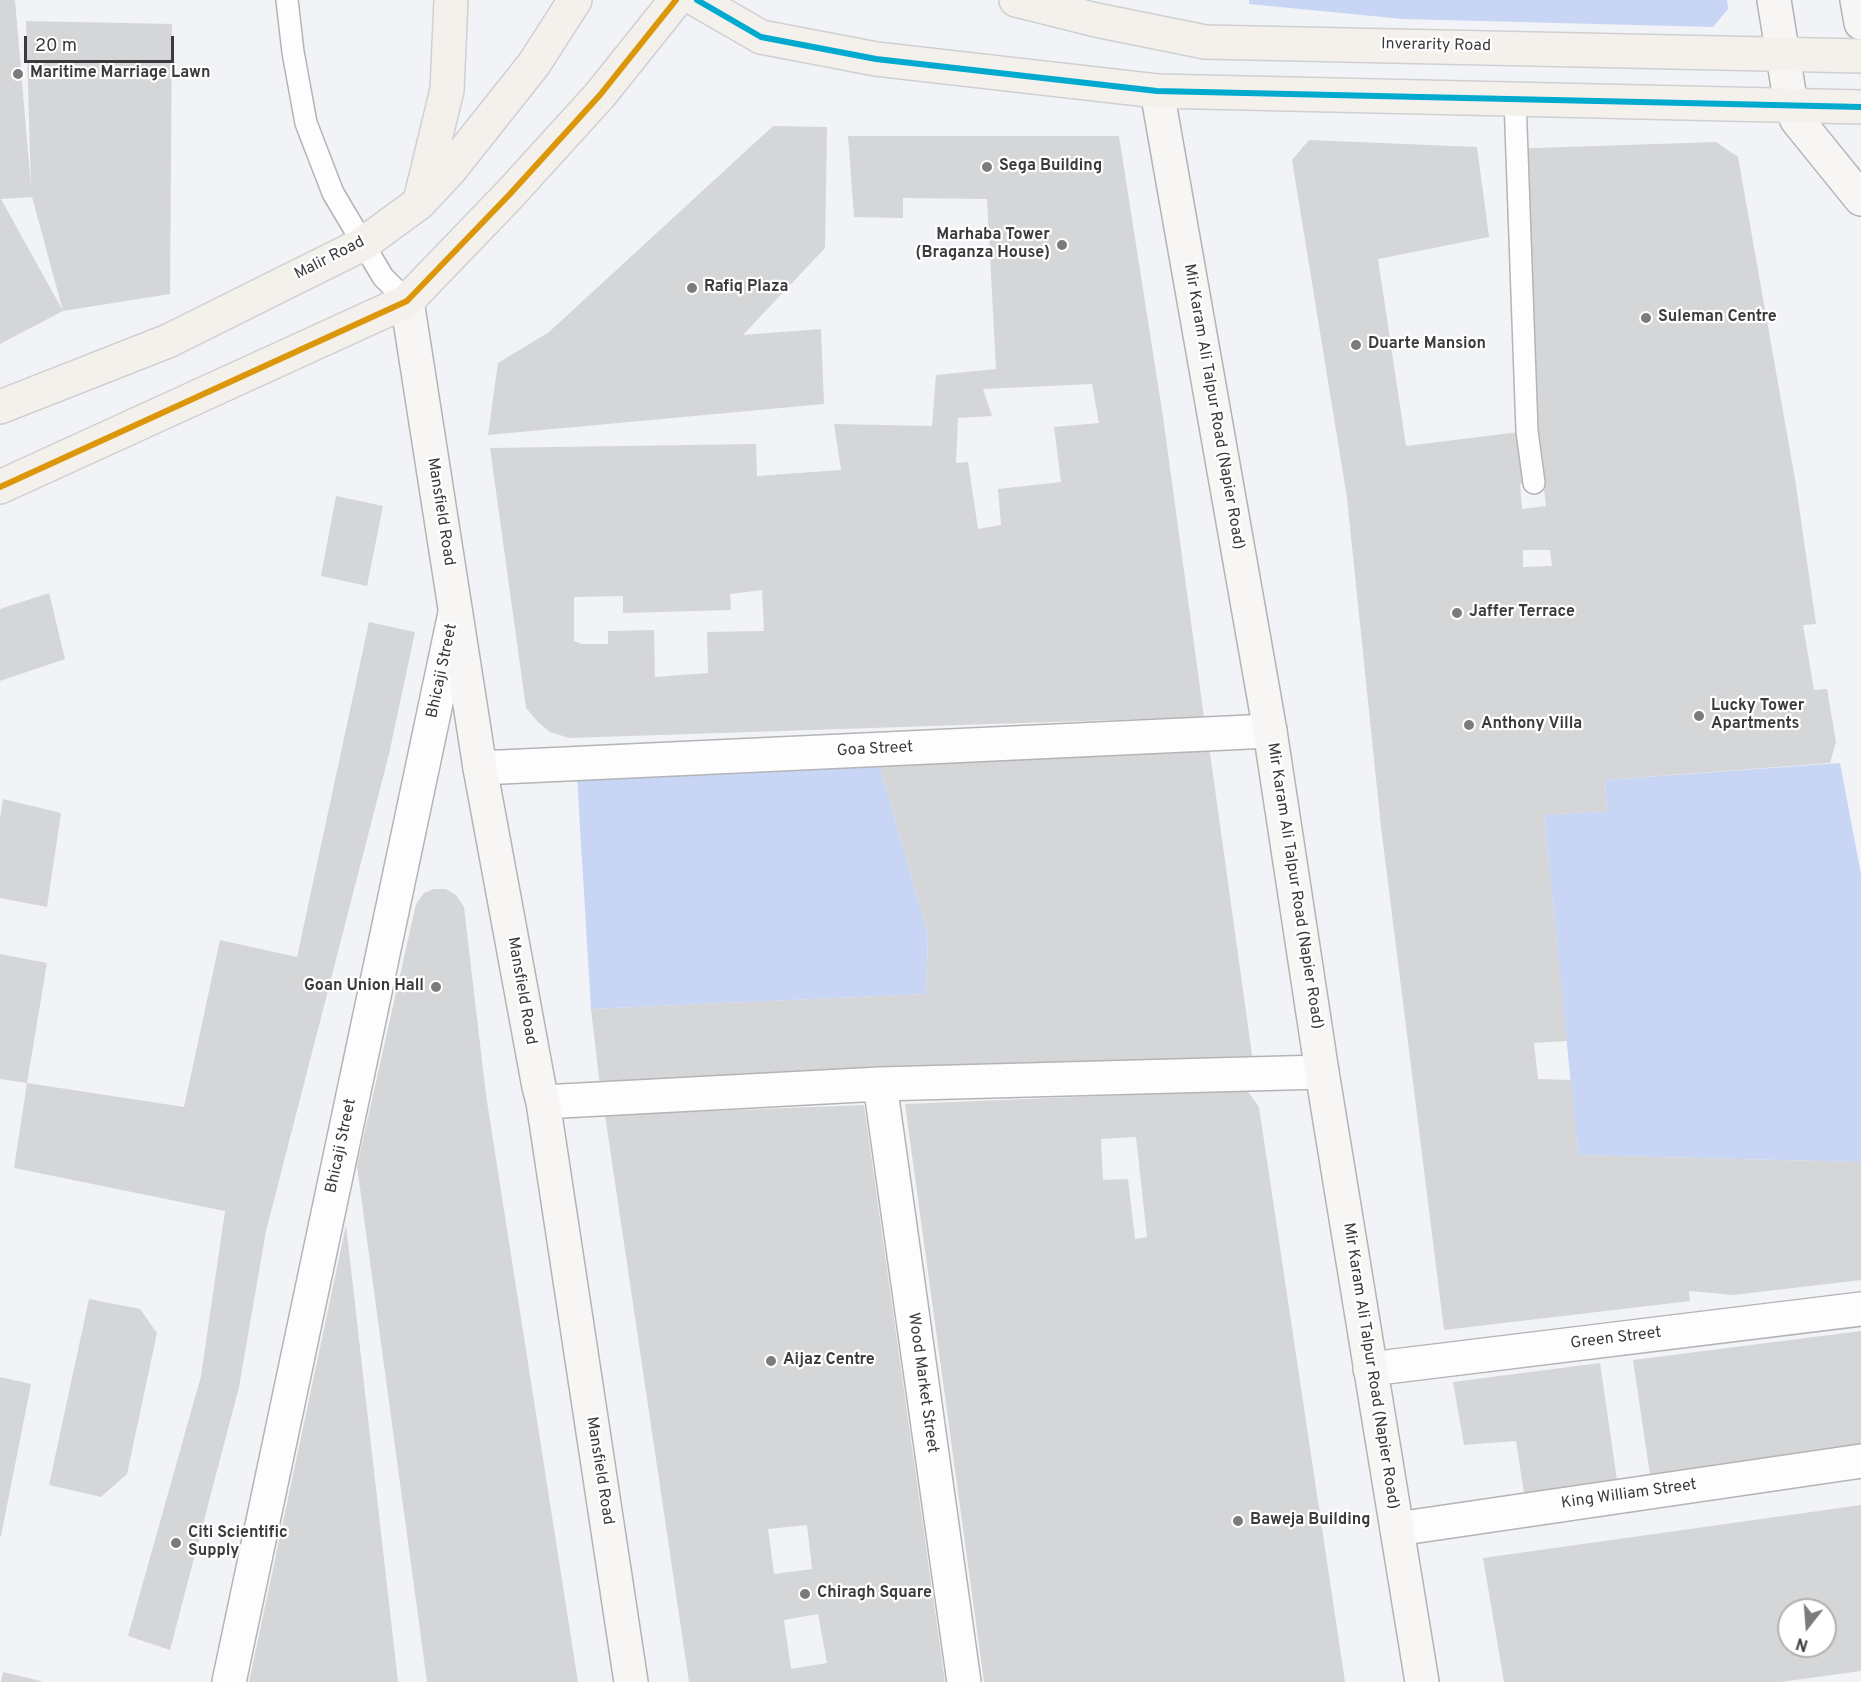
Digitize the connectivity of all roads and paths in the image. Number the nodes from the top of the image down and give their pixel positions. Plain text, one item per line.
1 (287, 0) edge
2 (451, 0) edge
3 (575, 0) edge
4 (676, 0) edge
5 (697, 0) edge
6 (1016, 0) edge
7 (1774, 0) edge
8 (1857, 0) edge
9 (1861, 23) edge
10 (1783, 54) junction
11 (1861, 56) edge
12 (1157, 91) junction
13 (1515, 99) junction
14 (1791, 105) junction
15 (1861, 107) edge
16 (1861, 199) edge
17 (419, 203) junction
18 (363, 244) junction
19 (407, 301) junction
20 (0, 407) edge
21 (1534, 483) dead end
22 (0, 487) edge
23 (455, 611) junction
24 (1270, 731) junction
25 (480, 768) junction
26 (1322, 1072) junction
27 (880, 1084) junction
28 (543, 1102) junction
29 (1861, 1309) edge
30 (1370, 1370) junction
31 (1861, 1461) edge
32 (1397, 1529) junction
33 (229, 1682) edge
34 (631, 1682) edge
35 (964, 1682) edge
36 (1422, 1682) edge

1 - 18 lane
2 - 17 main road
3 - 17 main road, Malir Road
4 - 19 main road
5 - 12 main road
6 - 10 main road, Inverarity Road
7 - 10 street
8 - 9 street
10 - 11 main road, Inverarity Road
10 - 14 street
12 - 13 main road
12 - 24 street, Mir Karam Ali Talpur Road (Napier Road)
13 - 14 main road
13 - 21 lane
14 - 15 main road
14 - 16 street
17 - 18 main road, Malir Road
18 - 19 lane
18 - 20 main road, Malir Road
19 - 22 main road
19 - 23 street, Mansfield Road
23 - 25 street, Mansfield Road
23 - 33 street, Bhicaji Street
24 - 25 street, Goa Street
24 - 26 street, Mir Karam Ali Talpur Road (Napier Road)
25 - 28 street, Mansfield Road
26 - 27 street
26 - 30 street, Mir Karam Ali Talpur Road (Napier Road)
27 - 28 street
27 - 35 street, Wood Market Street
28 - 34 street, Mansfield Road
29 - 30 street, Green Street
30 - 32 street, Mir Karam Ali Talpur Road (Napier Road)
31 - 32 street, King William Street
32 - 36 street, Mir Karam Ali Talpur Road (Napier Road)

